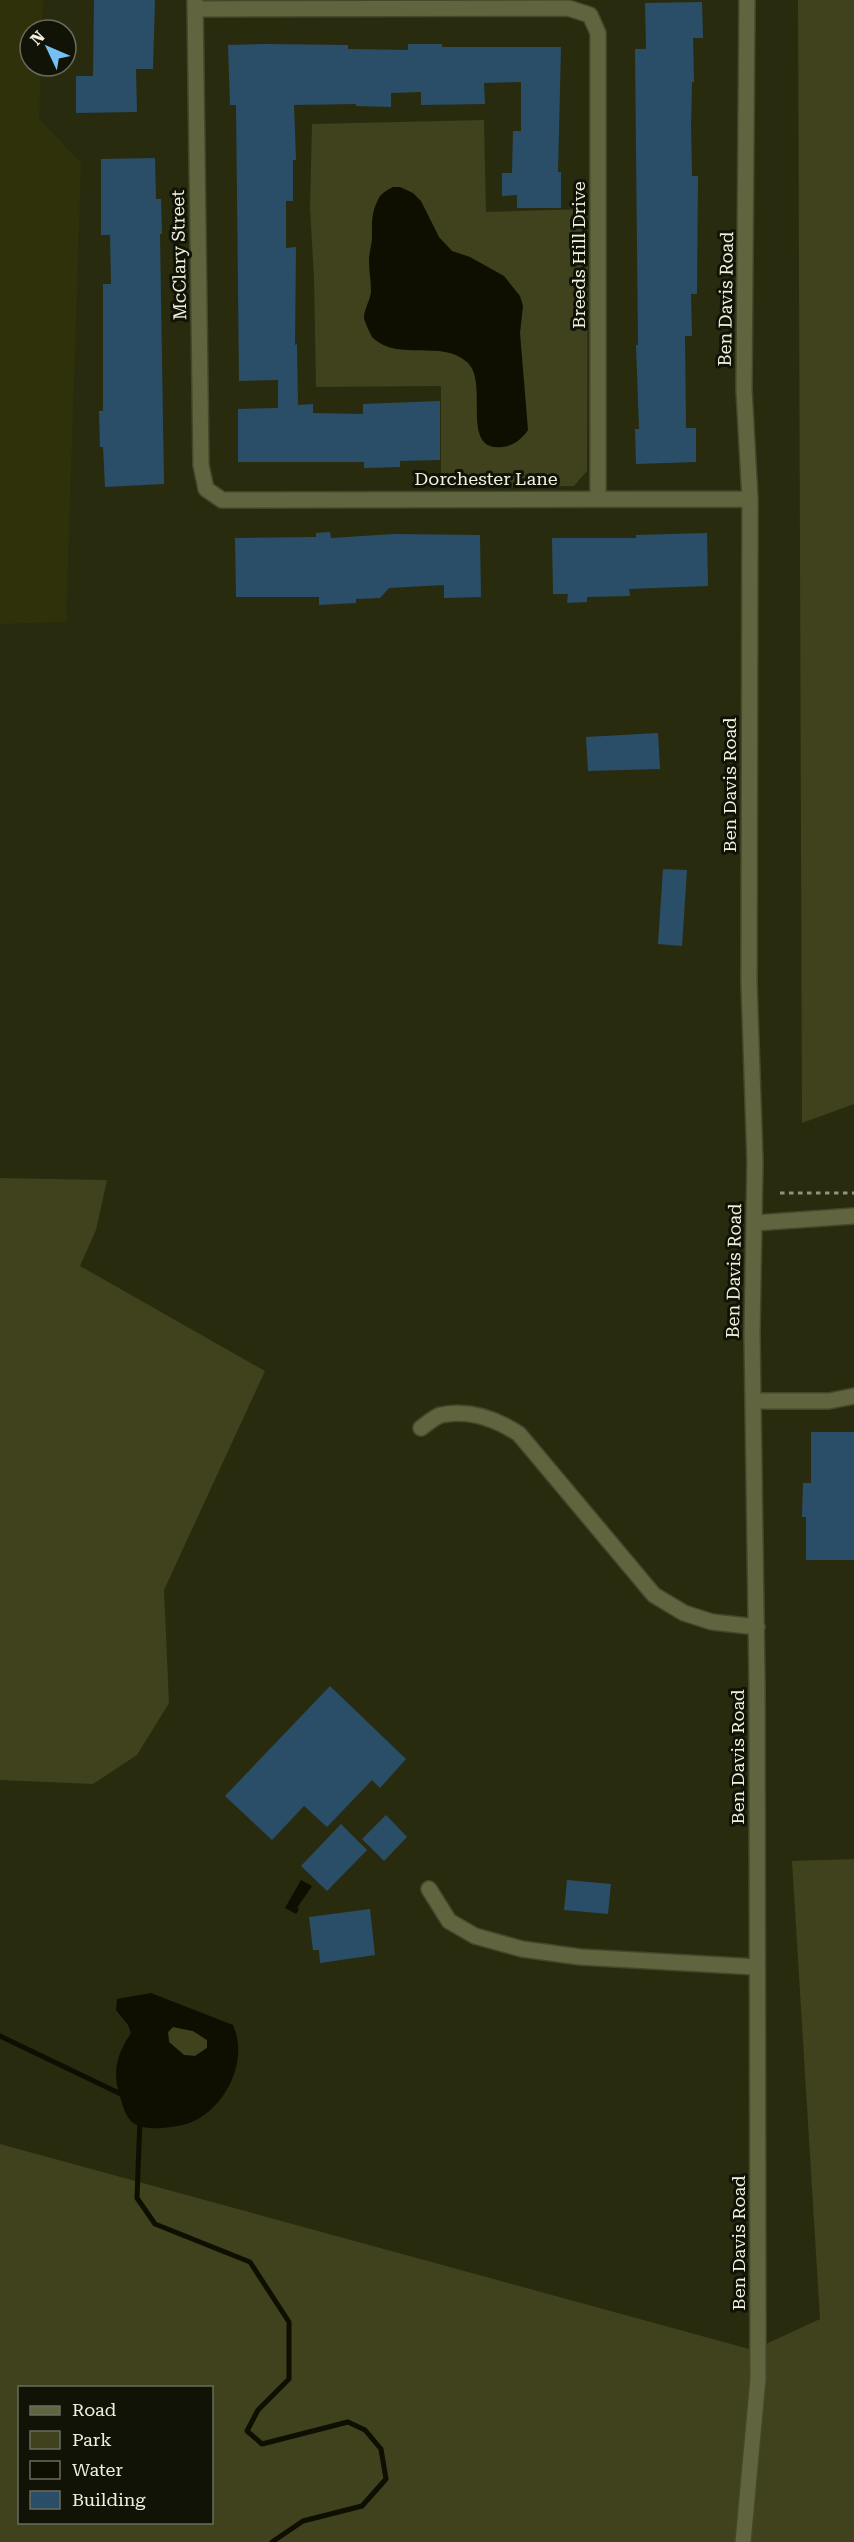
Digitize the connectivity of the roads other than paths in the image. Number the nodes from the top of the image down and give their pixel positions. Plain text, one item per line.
1 (747, 0) edge
2 (196, 4) edge
3 (598, 498) junction
4 (750, 499) junction
5 (222, 500) joint
6 (854, 1216) edge
7 (754, 1222) junction
8 (854, 1396) edge
9 (753, 1401) junction
10 (421, 1428) dead end
11 (757, 1627) junction
12 (429, 1889) dead end
13 (757, 1967) junction
14 (743, 2542) edge

1 - 4 street, Ben Davis Road
2 - 3 street, Breeds Hill Drive
2 - 5 street, McClary Street
3 - 4 street, Dorchester Lane
3 - 5 street, Dorchester Lane
4 - 7 street, Ben Davis Road
6 - 7 street
7 - 9 street, Ben Davis Road
8 - 9 street
9 - 11 street, Ben Davis Road
10 - 11 street
11 - 13 street, Ben Davis Road
12 - 13 street
13 - 14 street, Ben Davis Road

